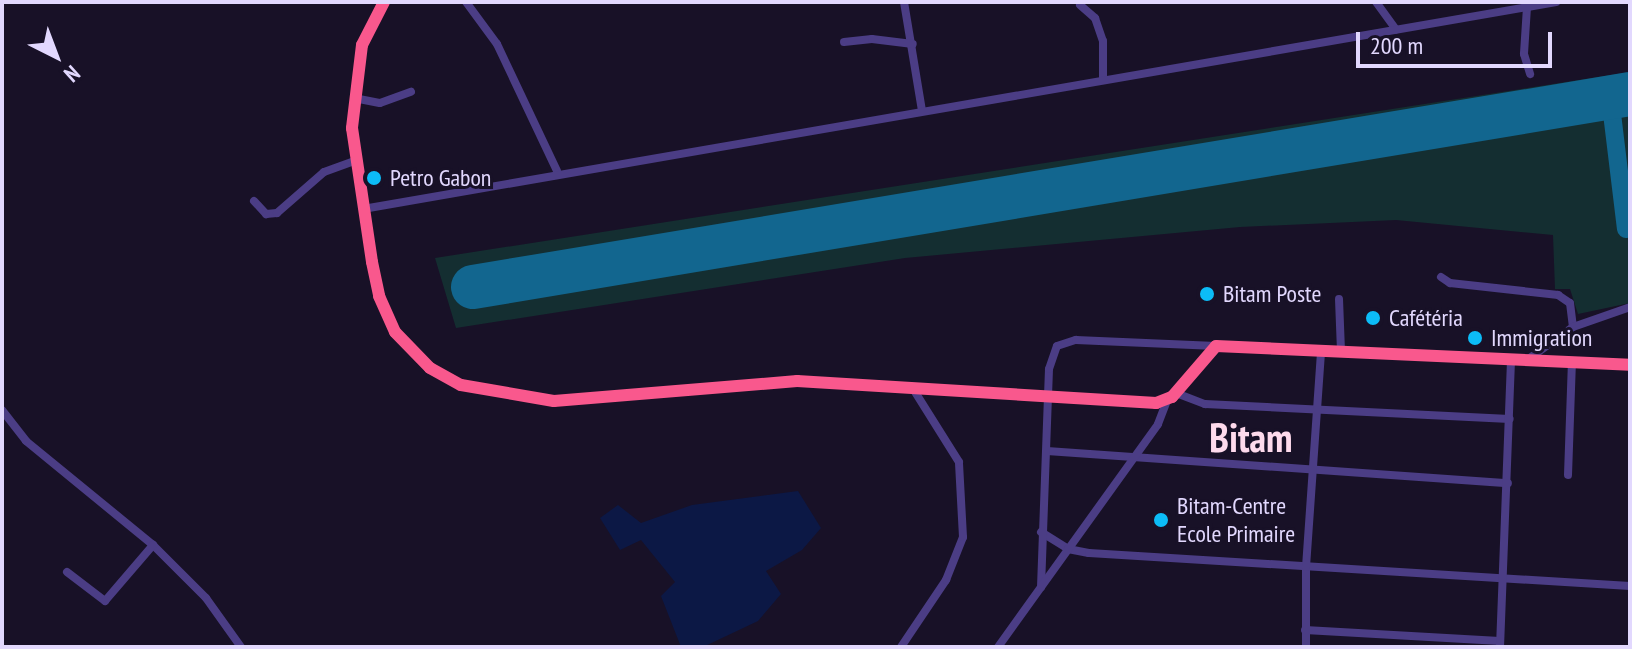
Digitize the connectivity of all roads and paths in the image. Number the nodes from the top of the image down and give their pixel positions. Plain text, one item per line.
1 (384, 2) edge
2 (904, 2) edge
3 (1376, 2) edge
4 (1556, 2) edge
5 (467, 3) edge
6 (1080, 5) dead end
7 (1527, 7) junction
8 (1396, 30) junction
9 (844, 42) dead end
10 (913, 44) junction
11 (1530, 74) dead end
12 (1103, 79) junction
13 (411, 92) dead end
14 (354, 98) junction
15 (922, 111) junction
16 (355, 161) junction
17 (557, 171) junction
18 (254, 201) dead end
19 (363, 209) junction
20 (1441, 277) dead end
21 (1339, 299) dead end
22 (1630, 307) edge
23 (1573, 327) junction
24 (1216, 346) junction
25 (1321, 350) junction
26 (1341, 351) junction
27 (1511, 361) junction
28 (1526, 361) junction
29 (1572, 363) junction
30 (1630, 365) edge
31 (911, 386) junction
32 (1050, 397) junction
33 (1172, 397) junction
34 (1316, 409) junction
35 (2, 410) edge
36 (1510, 419) junction
37 (1047, 451) junction
38 (1134, 457) junction
39 (1314, 470) junction
40 (1568, 475) dead end
41 (1508, 483) junction
42 (1041, 532) junction
43 (153, 545) junction
44 (1068, 549) junction
45 (1306, 567) junction
46 (67, 572) dead end
47 (1505, 580) junction
48 (1630, 586) edge
49 (1041, 587) junction
50 (1305, 630) junction
51 (1500, 644) edge
52 (241, 647) edge
53 (901, 647) edge
54 (998, 647) edge
55 (1306, 647) edge

1 - 14 highway
2 - 10 street
3 - 8 street
4 - 7 street
5 - 17 street
6 - 12 street
7 - 8 street
7 - 11 street
8 - 12 street
9 - 10 street
10 - 15 street
12 - 15 street
13 - 14 street
14 - 16 highway
15 - 17 street
16 - 18 street
16 - 19 highway
17 - 19 street
19 - 31 highway
20 - 23 street
21 - 26 street
22 - 23 street
23 - 28 street
24 - 25 highway
24 - 32 street
24 - 33 highway
25 - 26 highway
25 - 34 street
26 - 27 highway
27 - 28 highway
27 - 36 street
28 - 29 highway
29 - 30 highway
29 - 40 street
31 - 32 highway
31 - 53 street
32 - 33 highway
32 - 37 street
33 - 34 street
33 - 38 street
34 - 36 street
34 - 39 street
35 - 43 street
36 - 41 street
37 - 38 street
37 - 42 street
38 - 39 street
38 - 44 street
39 - 41 street
39 - 45 street
41 - 47 street
42 - 44 street
42 - 49 street
43 - 46 street
43 - 52 street
44 - 45 street
44 - 49 street
45 - 47 street
45 - 50 street
47 - 48 street
47 - 51 street
49 - 54 street
50 - 51 street
50 - 55 street

